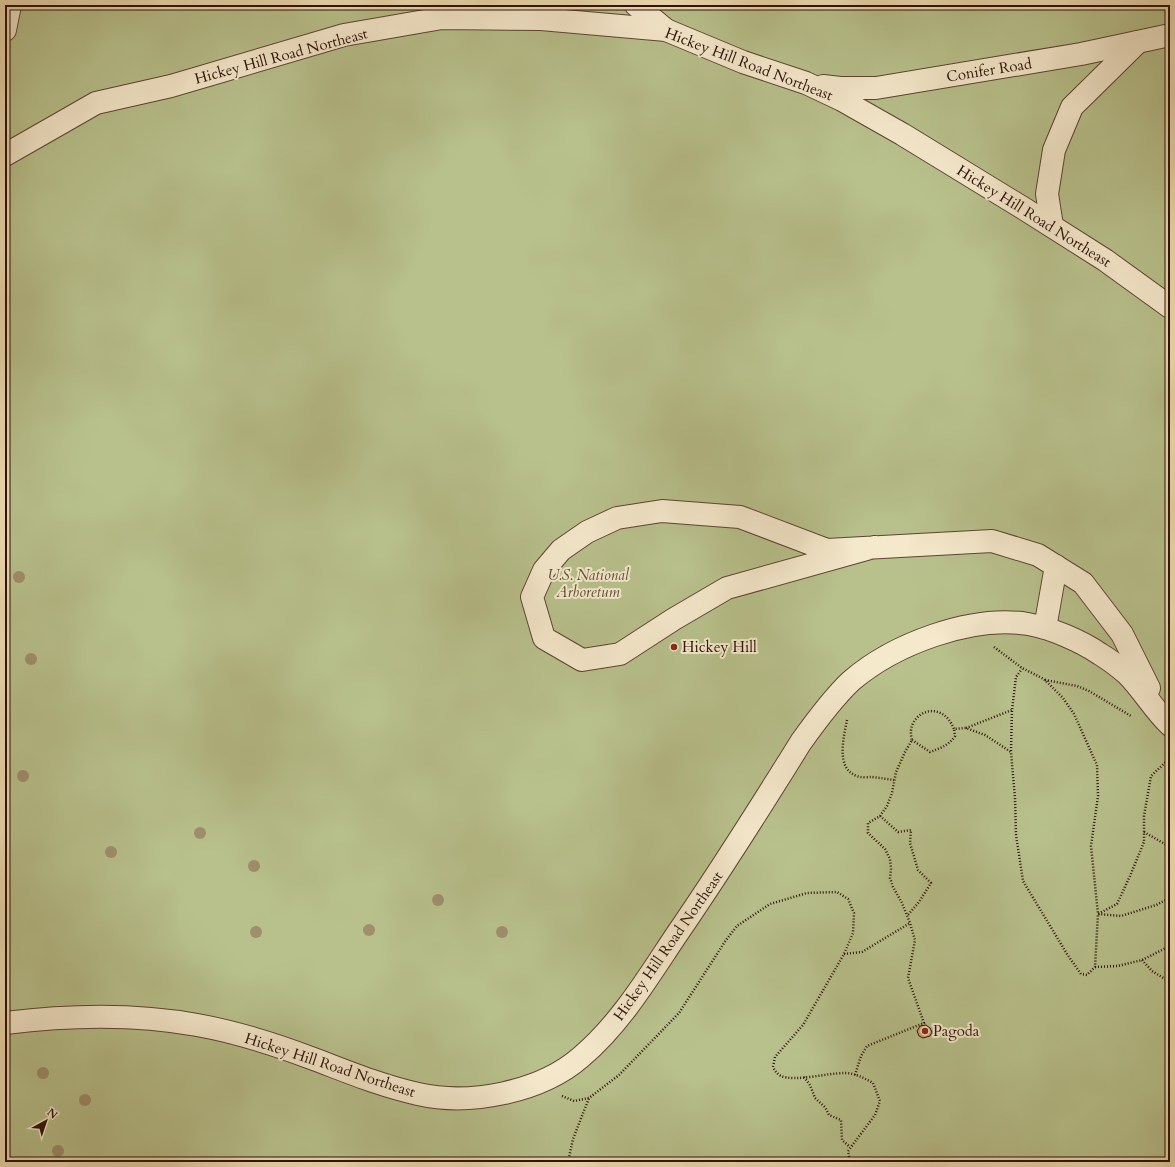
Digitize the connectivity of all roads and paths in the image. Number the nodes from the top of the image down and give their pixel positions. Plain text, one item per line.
1 (10, 5) edge
2 (636, 5) edge
3 (5, 30) edge
4 (666, 30) junction
5 (1170, 35) edge
6 (1138, 42) junction
7 (806, 83) junction
8 (5, 155) edge
9 (1052, 226) junction
10 (1170, 307) edge
11 (874, 547) junction
12 (1056, 566) junction
13 (976, 626) junction
14 (1045, 628) junction
15 (1022, 668) junction
16 (1044, 679) junction
17 (1012, 710) junction
18 (848, 716) dead end
19 (1167, 722) edge
20 (966, 728) junction
21 (954, 729) junction
22 (912, 740) junction
23 (1012, 752) junction
24 (1170, 758) edge
25 (894, 780) junction
26 (880, 816) junction
27 (1144, 832) junction
28 (1170, 847) edge
29 (1170, 898) edge
30 (1098, 914) junction
31 (908, 916) junction
32 (910, 923) junction
33 (1170, 946) edge
34 (844, 954) junction
35 (1142, 960) junction
36 (1095, 966) junction
37 (1170, 982) edge
38 (5, 1023) edge
39 (856, 1075) junction
40 (804, 1077) junction
41 (547, 1080) junction
42 (589, 1098) junction
43 (850, 1147) junction
44 (568, 1162) edge
45 (850, 1162) edge

1 - 3 street
2 - 4 street
4 - 7 street, Hickey Hill Road Northeast
4 - 8 street, Hickey Hill Road Northeast
5 - 6 street, Conifer Road
6 - 7 street, Conifer Road
6 - 9 street
7 - 9 street, Hickey Hill Road Northeast
9 - 10 street, Hickey Hill Road Northeast
11 - 11 street
11 - 12 street
12 - 14 street
12 - 19 street
13 - 14 street, Hickey Hill Road Northeast
13 - 15 path
13 - 41 street, Hickey Hill Road Northeast
14 - 19 street, Hickey Hill Road Northeast
15 - 16 path
15 - 17 path
16 - 19 path
16 - 30 path
17 - 20 path
17 - 23 path
18 - 25 path
20 - 21 path
20 - 23 path
21 - 22 path
21 - 22 path
22 - 25 path
23 - 36 path
24 - 27 path
25 - 26 path
26 - 31 path
26 - 31 path
27 - 28 path
27 - 30 path
29 - 30 path
30 - 36 path
31 - 32 path
32 - 34 path
32 - 39 path
33 - 35 path
34 - 40 path
34 - 42 path
35 - 36 path
35 - 37 path
38 - 41 street, Hickey Hill Road Northeast
39 - 40 path
39 - 43 path
40 - 43 path
41 - 42 path
42 - 44 path
43 - 45 path

